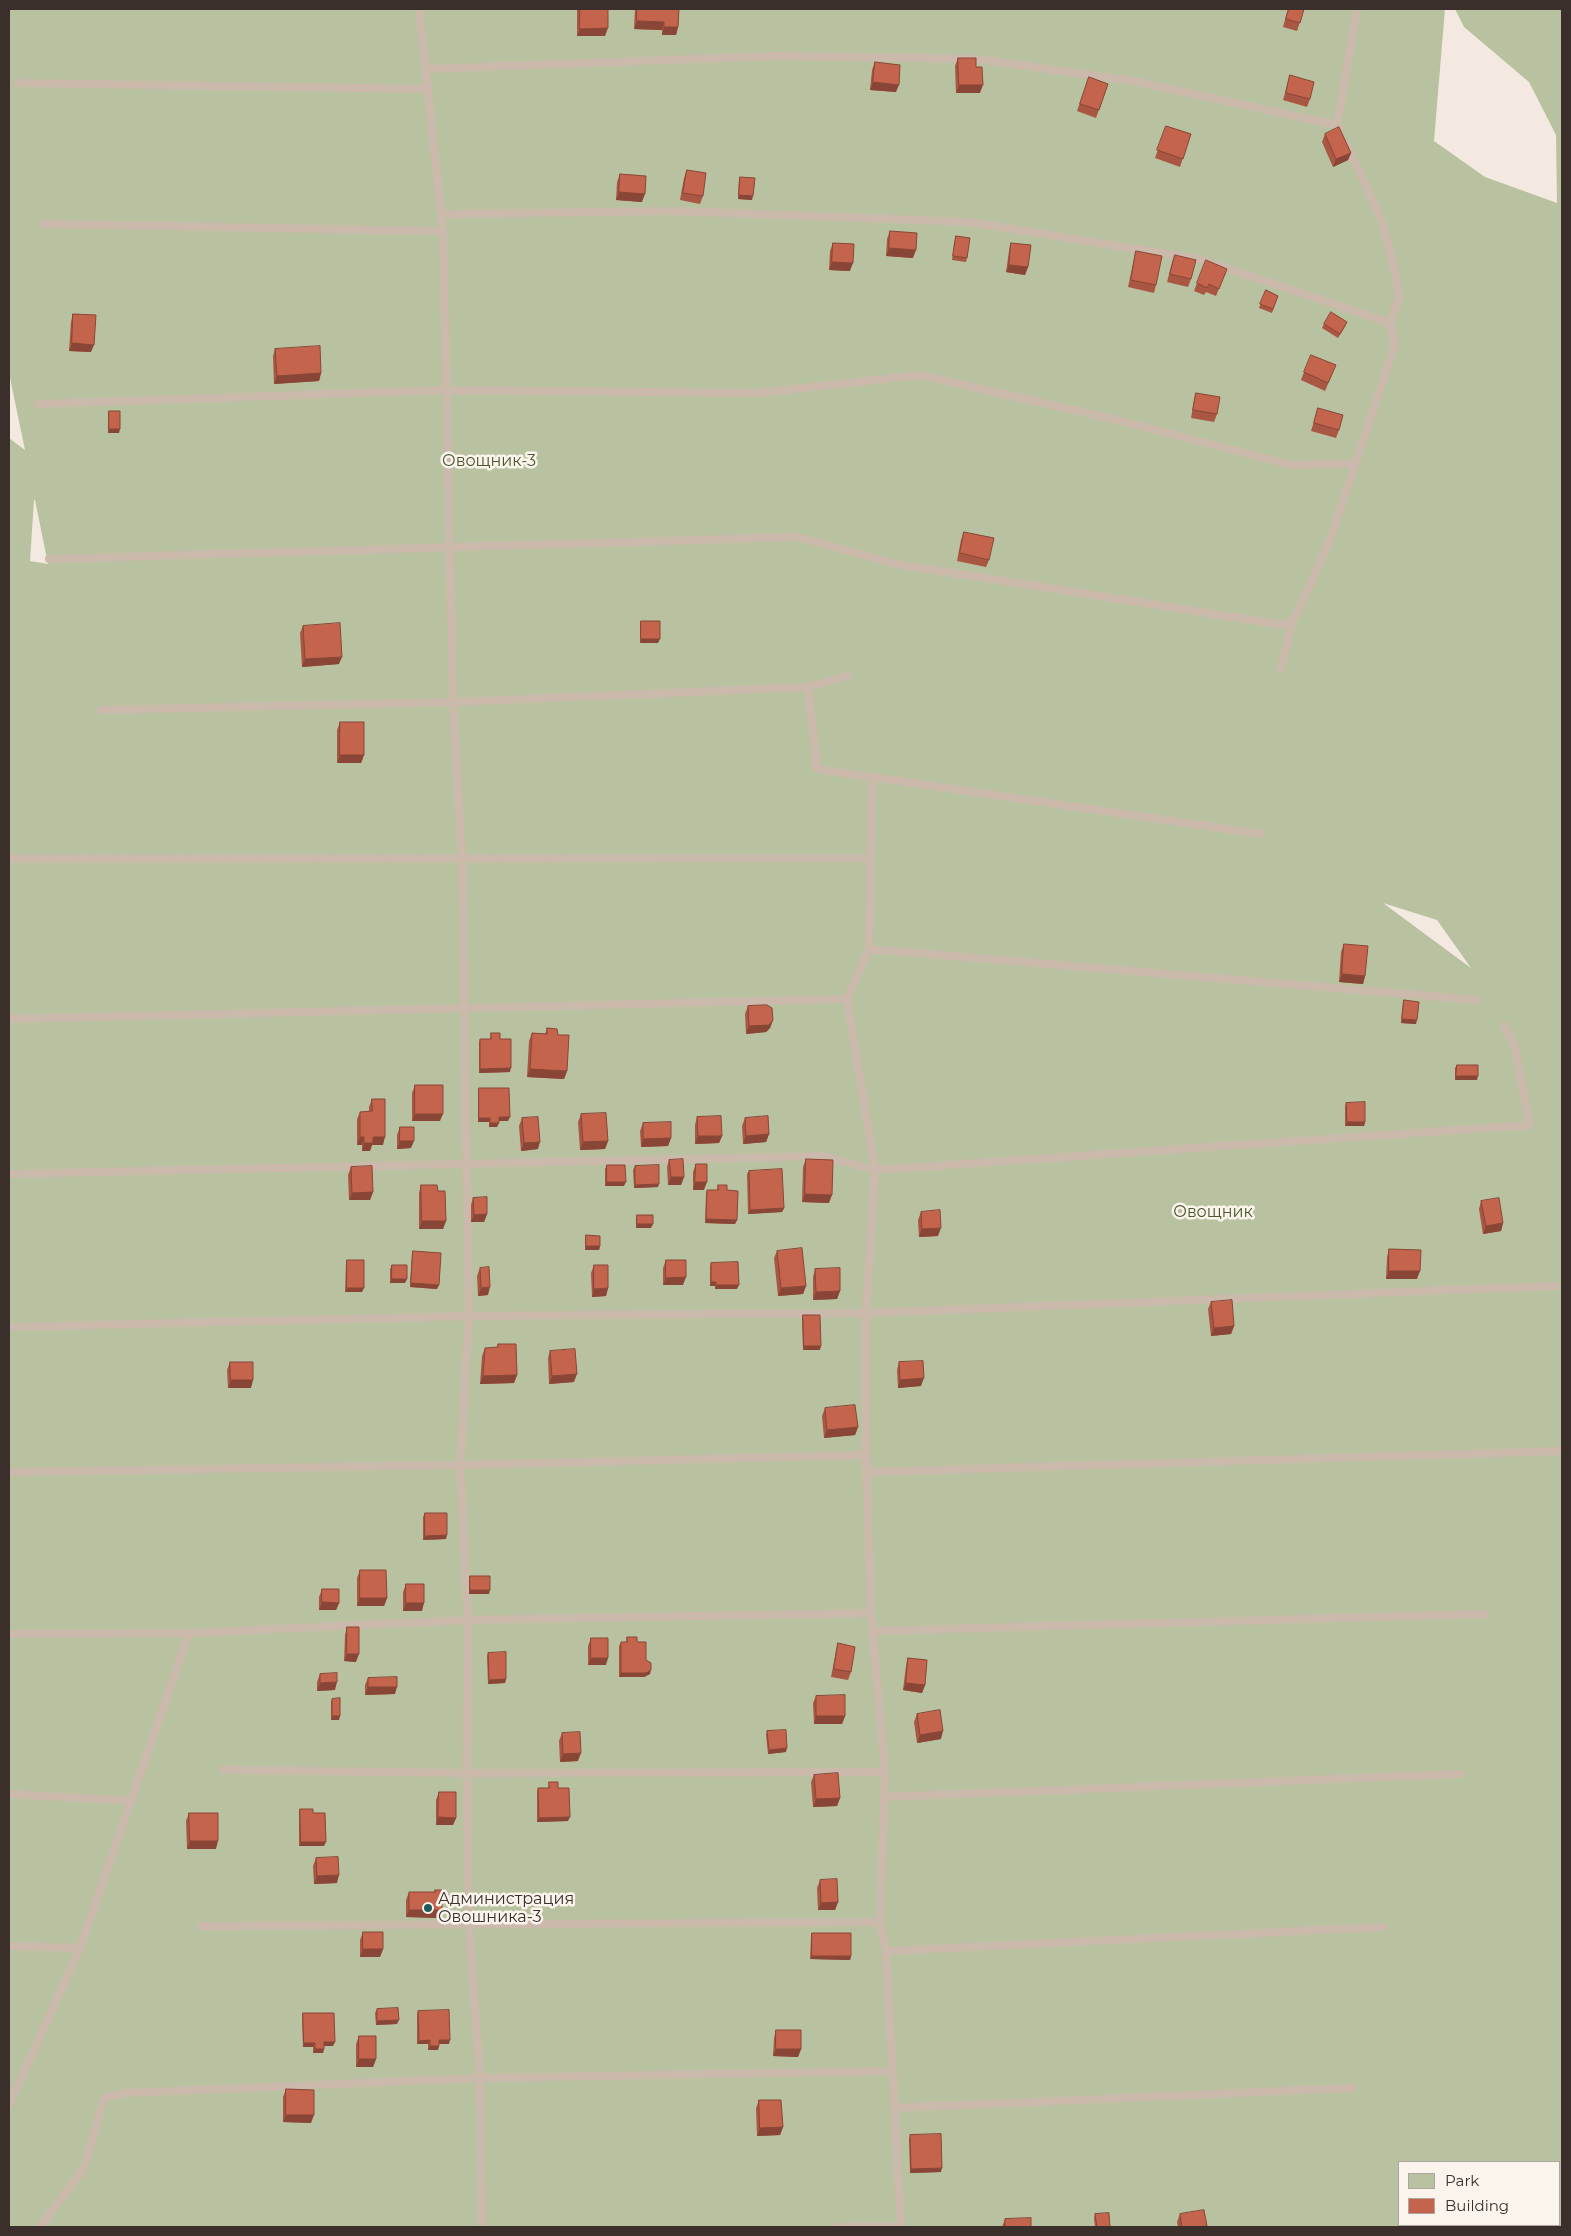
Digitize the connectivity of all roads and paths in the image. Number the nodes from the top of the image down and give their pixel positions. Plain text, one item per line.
1 (419, 9) edge
2 (1357, 9) edge
3 (427, 69) junction
4 (18, 84) dead end
5 (429, 89) junction
6 (1338, 125) junction
7 (441, 214) junction
8 (44, 224) dead end
9 (444, 231) junction
10 (1390, 324) junction
11 (446, 390) junction
12 (38, 404) dead end
13 (1356, 462) junction
14 (451, 548) junction
15 (49, 560) dead end
16 (1293, 620) junction
17 (1281, 668) dead end
18 (847, 676) dead end
19 (808, 687) junction
20 (453, 702) junction
21 (101, 710) dead end
22 (872, 777) junction
23 (1261, 834) dead end
24 (871, 858) junction
25 (9, 859) edge
26 (462, 860) junction
27 (869, 950) junction
28 (847, 1000) junction
29 (1477, 1000) dead end
30 (464, 1009) junction
31 (9, 1018) edge
32 (1504, 1026) dead end
33 (466, 1163) junction
34 (875, 1170) junction
35 (9, 1174) edge
36 (1555, 1286) dead end
37 (866, 1313) junction
38 (469, 1316) junction
39 (9, 1328) edge
40 (1562, 1451) edge
41 (866, 1455) junction
42 (460, 1465) junction
43 (9, 1472) edge
44 (868, 1472) junction
45 (871, 1614) junction
46 (1485, 1614) dead end
47 (468, 1620) junction
48 (872, 1631) junction
49 (189, 1633) junction
50 (9, 1634) edge
51 (223, 1770) dead end
52 (885, 1772) junction
53 (467, 1773) junction
54 (1460, 1774) dead end
55 (9, 1794) edge
56 (885, 1797) junction
57 (132, 1801) junction
58 (880, 1922) junction
59 (201, 1926) dead end
60 (469, 1926) junction
61 (1383, 1927) dead end
62 (9, 1946) edge
63 (80, 1948) junction
64 (886, 1952) junction
65 (892, 2071) junction
66 (480, 2078) junction
67 (1352, 2088) dead end
68 (12, 2090) edge
69 (9, 2105) edge
70 (895, 2108) junction
71 (901, 2226) edge
72 (40, 2227) edge
73 (482, 2227) edge
74 (837, 2227) edge

1 - 3 lane
2 - 6 lane
3 - 5 lane
3 - 6 lane
4 - 5 lane
5 - 7 lane
6 - 10 lane
7 - 9 lane
7 - 10 lane
8 - 9 lane
9 - 11 lane
10 - 13 lane
11 - 12 lane
11 - 13 lane
11 - 14 lane
13 - 16 lane
14 - 15 lane
14 - 16 lane
14 - 20 lane
16 - 17 lane
18 - 19 lane
19 - 20 lane
19 - 22 lane
20 - 21 lane
20 - 26 lane
22 - 23 lane
22 - 24 lane
24 - 26 lane
24 - 27 lane
25 - 26 lane
26 - 30 lane
27 - 28 lane
27 - 29 lane
28 - 30 lane
28 - 34 lane
30 - 31 lane
30 - 33 lane
32 - 34 lane
33 - 34 lane
33 - 35 lane
33 - 38 lane
34 - 37 lane
36 - 37 lane
37 - 38 lane
37 - 41 lane
38 - 39 lane
38 - 42 lane
40 - 44 lane
41 - 42 lane
41 - 44 lane
42 - 43 lane
42 - 47 lane
44 - 45 lane
45 - 47 lane
45 - 48 lane
46 - 48 lane
47 - 49 lane
47 - 53 lane
48 - 52 lane
49 - 50 lane
49 - 57 lane
51 - 53 lane
52 - 53 lane
52 - 56 lane
53 - 60 lane
54 - 56 lane
55 - 57 lane
56 - 58 lane
57 - 63 lane
58 - 60 lane
58 - 64 lane
59 - 60 lane
60 - 66 lane
61 - 64 lane
62 - 63 lane
63 - 68 lane
64 - 65 lane
65 - 66 lane
65 - 70 lane
66 - 72 lane
66 - 73 lane
67 - 70 lane
68 - 69 lane
70 - 71 lane
71 - 74 lane

